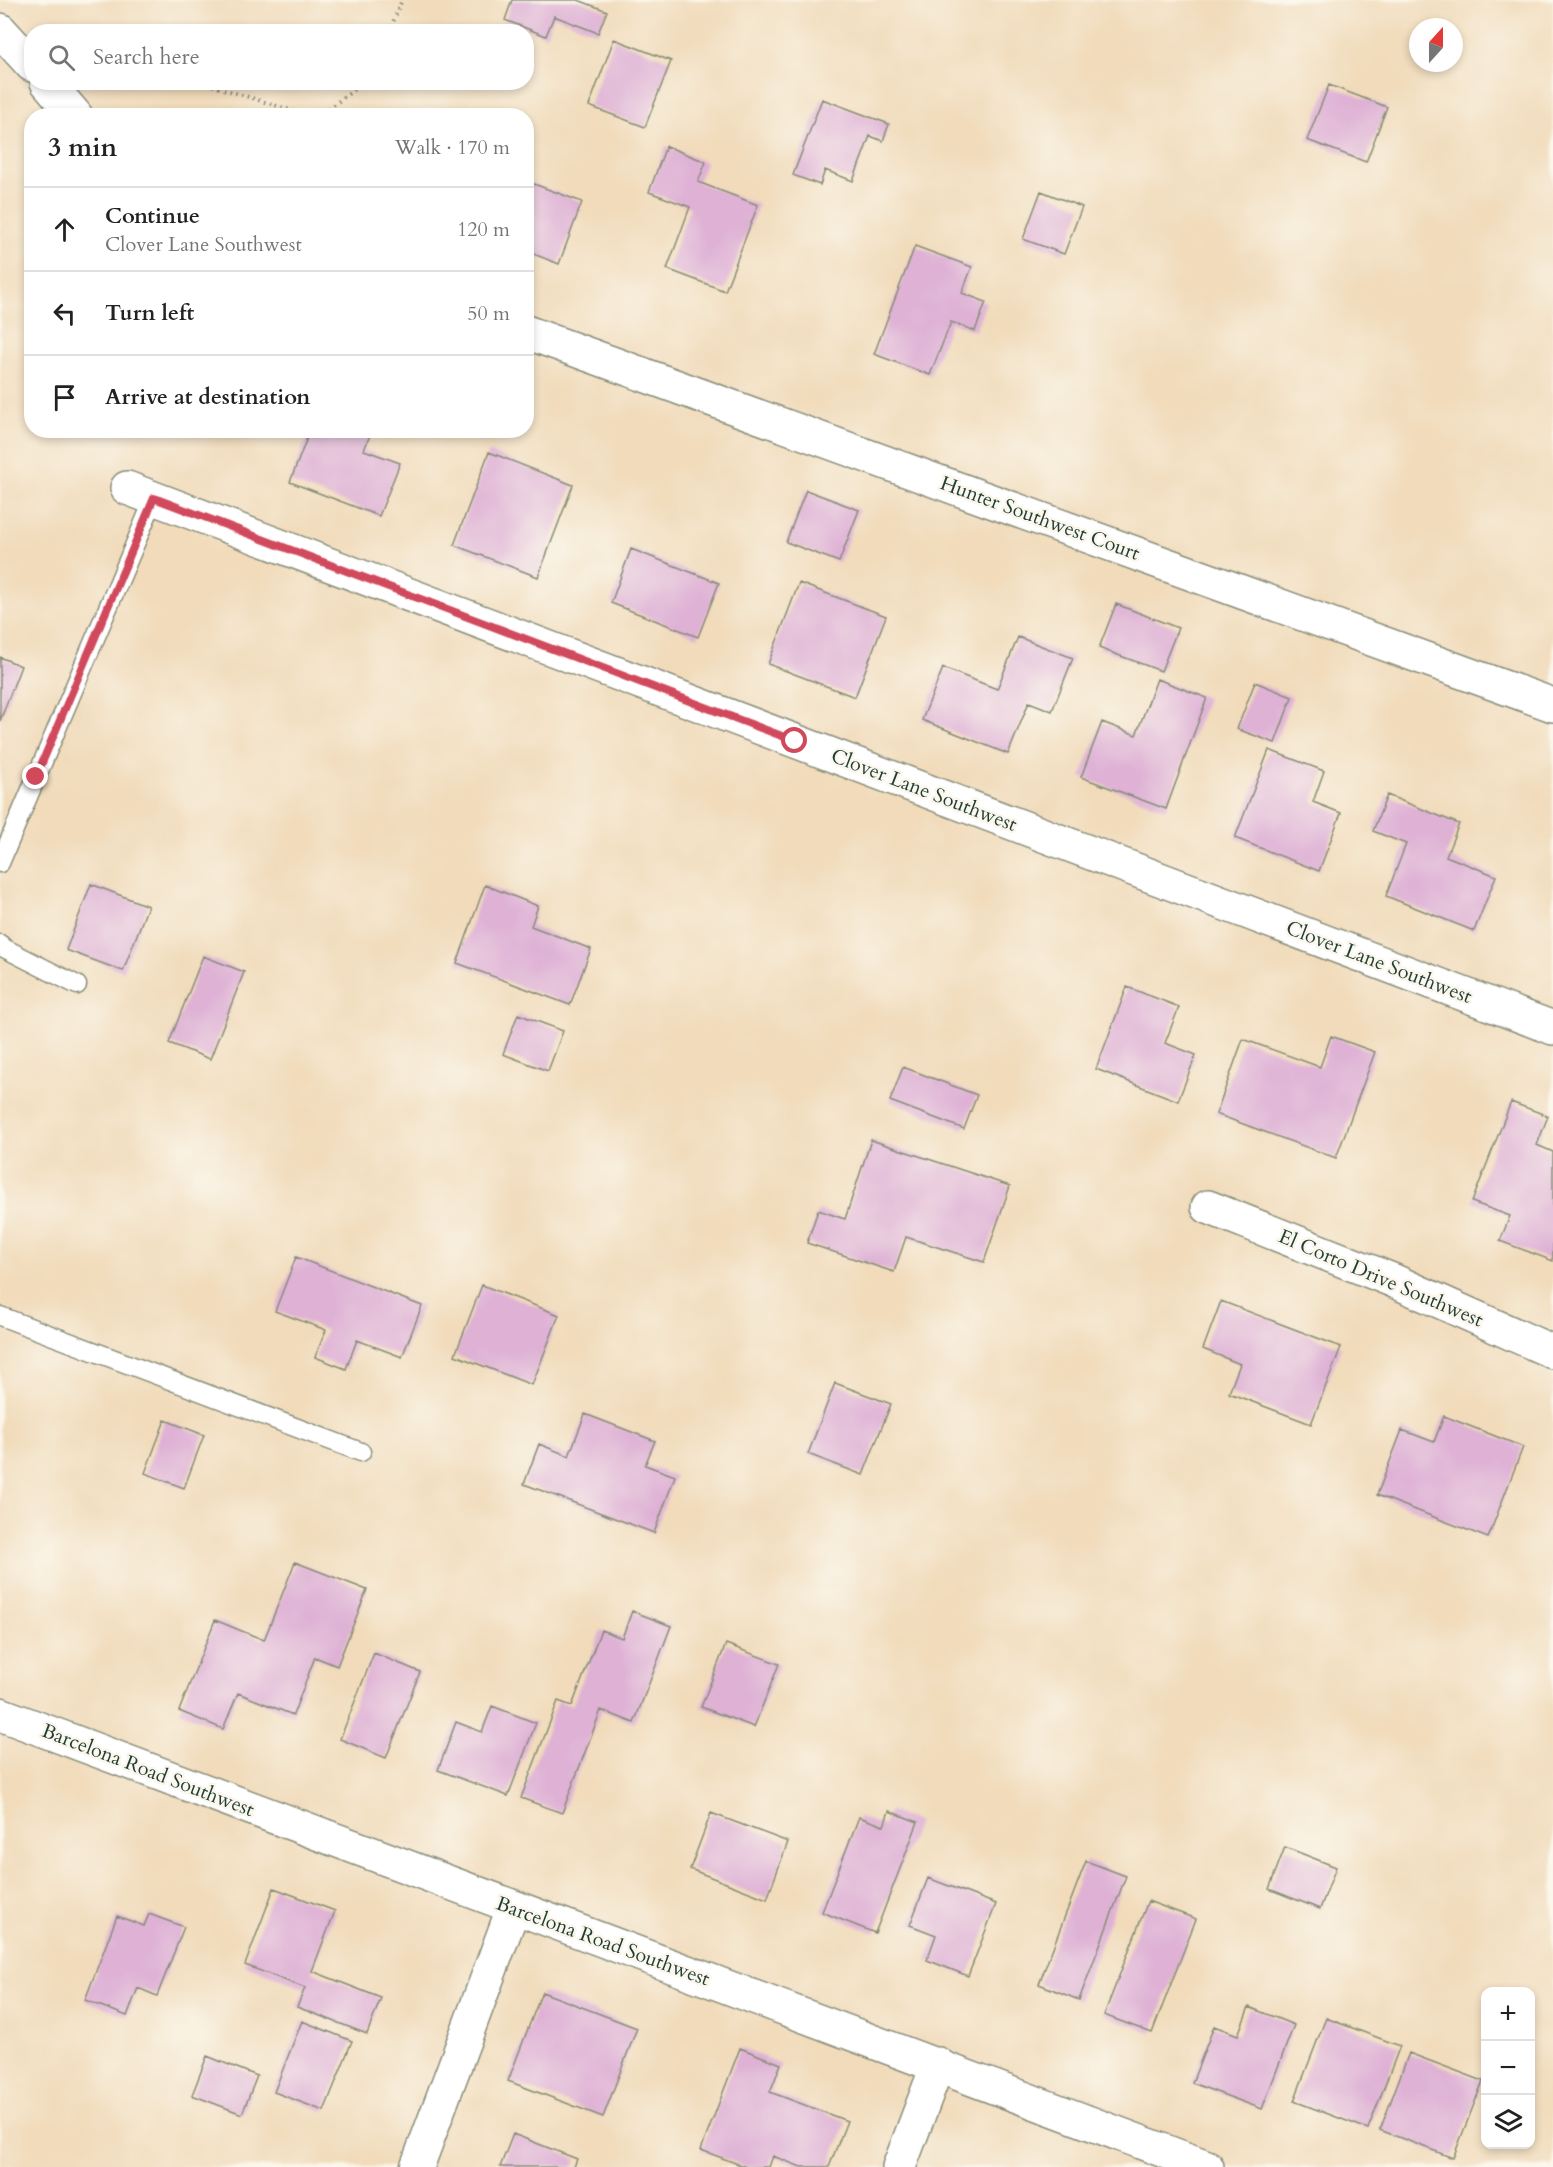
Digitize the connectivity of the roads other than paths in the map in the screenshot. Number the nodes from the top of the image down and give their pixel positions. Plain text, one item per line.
1 (0, 30) edge
2 (24, 56) edge
3 (54, 90) edge
4 (69, 108) edge
5 (534, 335) edge
6 (140, 493) joint
7 (1553, 705) edge
8 (0, 863) edge
9 (0, 944) edge
10 (77, 985) dead end
11 (1553, 1028) edge
12 (1208, 1207) dead end
13 (0, 1316) edge
14 (1553, 1352) edge
15 (361, 1452) dead end
16 (0, 1714) edge
17 (513, 1908) junction
18 (938, 2064) junction
19 (417, 2167) edge
20 (899, 2167) edge
21 (1207, 2167) edge

1 - 2 street
3 - 4 street
5 - 7 street, Hunter Southwest Court
6 - 8 lane
6 - 11 street, Clover Lane Southwest
9 - 10 lane
12 - 14 street, El Corto Drive Southwest
13 - 15 lane
16 - 17 street, Barcelona Road Southwest
17 - 18 street, Barcelona Road Southwest
17 - 19 street
18 - 20 street
18 - 21 street, Barcelona Road Southwest

